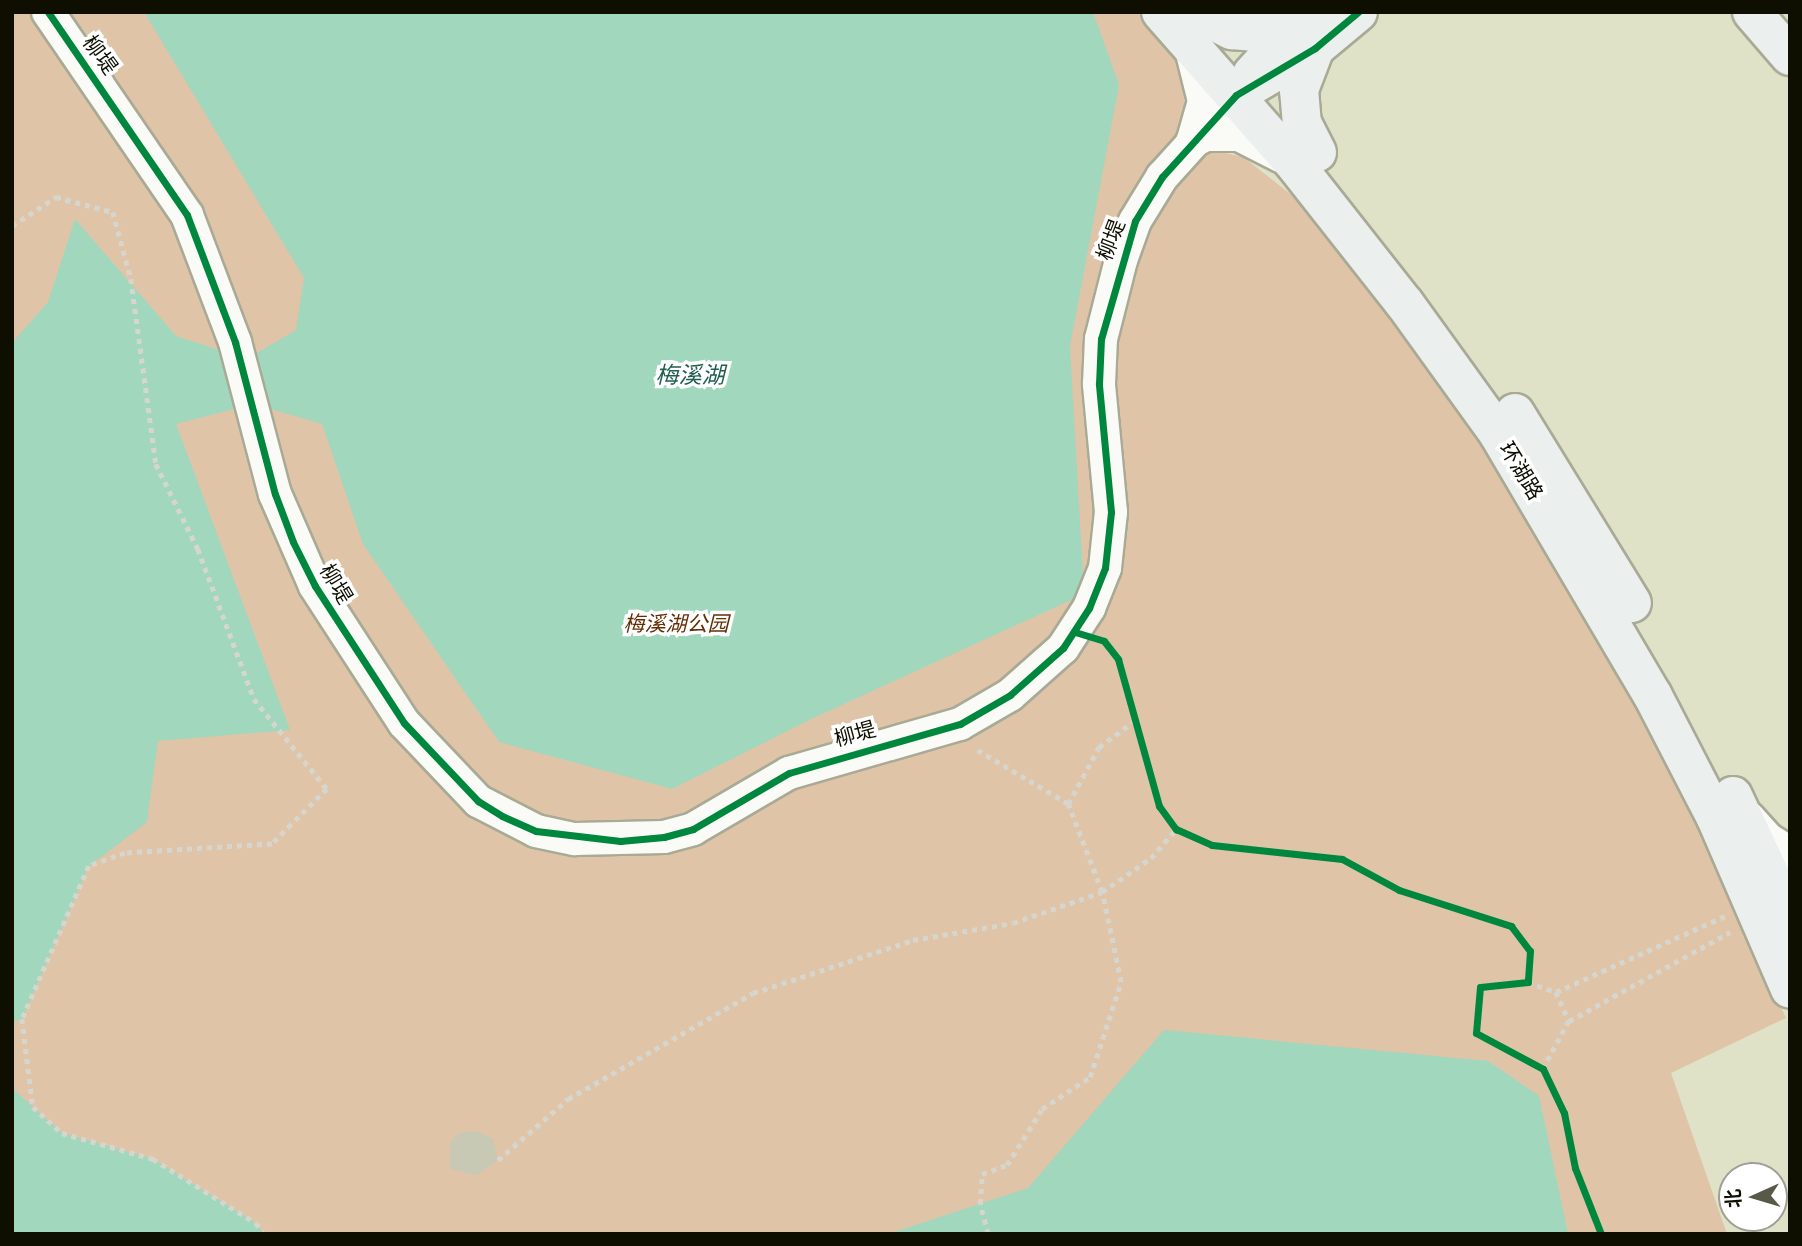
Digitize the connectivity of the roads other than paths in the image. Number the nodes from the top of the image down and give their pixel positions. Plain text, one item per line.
1 (48, 12) edge
2 (1358, 12) edge
3 (1752, 12) edge
4 (1185, 18) edge
5 (1305, 29) edge
6 (1790, 56) edge
7 (1249, 84) junction
8 (1192, 142) junction
9 (1307, 160) junction
10 (1736, 801) junction
11 (1790, 853) edge
12 (1778, 902) edge
13 (1790, 989) edge

1 - 8 street, 柳堤
2 - 5 main road
3 - 6 main road
4 - 5 main road
4 - 7 main road, 环湖路
4 - 8 street
5 - 7 main road
5 - 9 main road
7 - 8 street, 柳堤
7 - 9 main road, 环湖路
8 - 9 street
9 - 10 main road, 环湖路
9 - 12 main road, 环湖路
10 - 11 street
10 - 12 main road, 环湖路
12 - 13 main road, 环湖路

